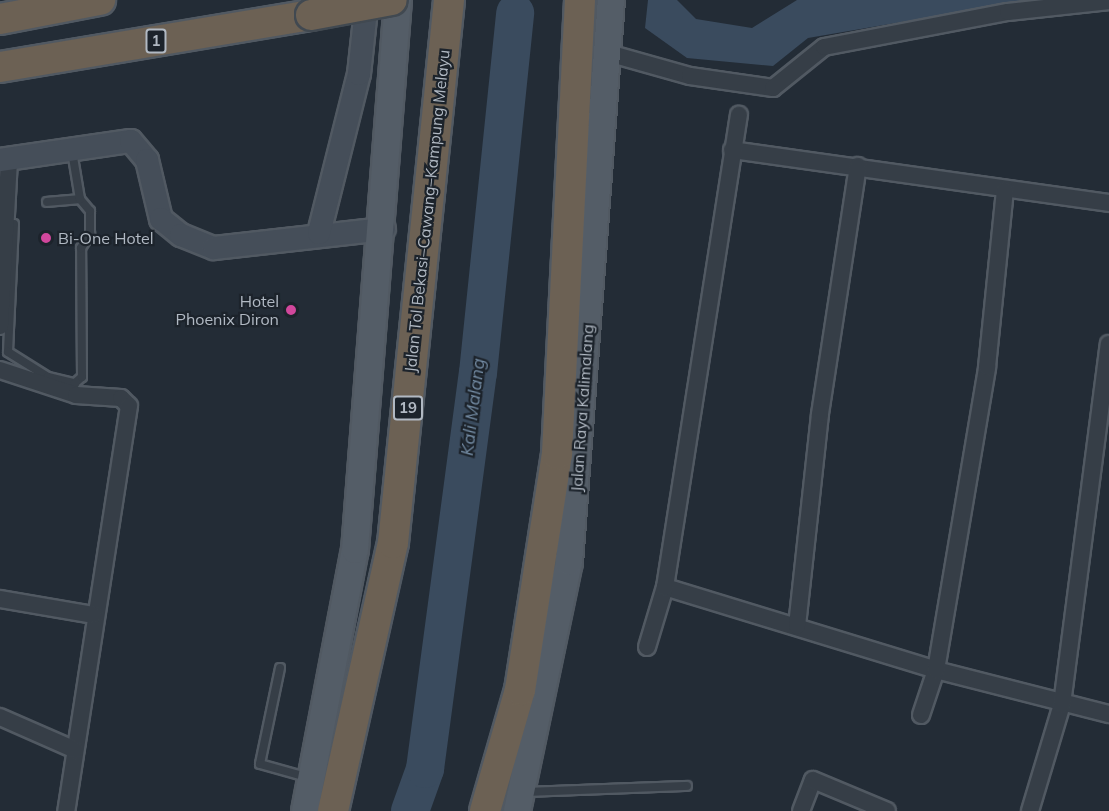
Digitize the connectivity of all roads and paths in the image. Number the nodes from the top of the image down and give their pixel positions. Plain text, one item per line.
1 (62, 0) edge
2 (100, 0) edge
3 (367, 0) edge
4 (392, 0) edge
5 (398, 0) edge
6 (449, 0) edge
7 (580, 0) edge
8 (610, 0) edge
9 (1109, 1) edge
10 (0, 5) edge
11 (0, 19) edge
12 (608, 53) junction
13 (0, 67) edge
14 (739, 115) dead end
15 (71, 148) junction
16 (732, 150) junction
17 (8, 158) edge
18 (858, 166) junction
19 (1005, 190) junction
20 (81, 199) junction
21 (47, 202) dead end
22 (1109, 203) edge
23 (384, 229) junction
24 (319, 233) junction
25 (0, 326) edge
26 (1109, 344) edge
27 (2, 366) edge
28 (665, 587) junction
29 (0, 599) edge
30 (94, 615) junction
31 (797, 626) junction
32 (647, 647) dead end
33 (280, 668) dead end
34 (936, 670) junction
35 (1062, 704) junction
36 (1109, 714) edge
37 (921, 715) dead end
38 (0, 717) edge
39 (75, 750) junction
40 (313, 779) junction
41 (687, 786) dead end
42 (520, 801) edge
43 (66, 811) edge
44 (305, 811) edge
45 (333, 811) edge
46 (485, 811) edge
47 (801, 811) edge
48 (887, 811) edge
49 (1030, 811) edge

1 - 10 highway
2 - 11 highway
3 - 24 street
4 - 13 highway, 1, bridge
5 - 23 main road
6 - 45 highway, Jalan Tol Bekasi–Cawang–Kampung Melayu / 19
7 - 46 highway
8 - 12 main road, Jalan Raya Kalimalang
9 - 12 street
12 - 42 main road, Jalan Raya Kalimalang
14 - 16 street
15 - 17 street
15 - 20 lane
15 - 24 street
16 - 18 street
16 - 28 street
17 - 20 lane
17 - 25 street
18 - 19 street
18 - 31 street
19 - 22 street
19 - 34 street
20 - 21 lane
23 - 24 street
23 - 40 main road
26 - 35 street
27 - 30 street
28 - 31 street
28 - 32 street
29 - 30 street
30 - 39 street
31 - 34 street
33 - 40 lane
34 - 35 street
34 - 37 street
35 - 36 street
35 - 49 street
38 - 39 street
39 - 43 street
40 - 44 main road
41 - 42 lane
47 - 48 street

